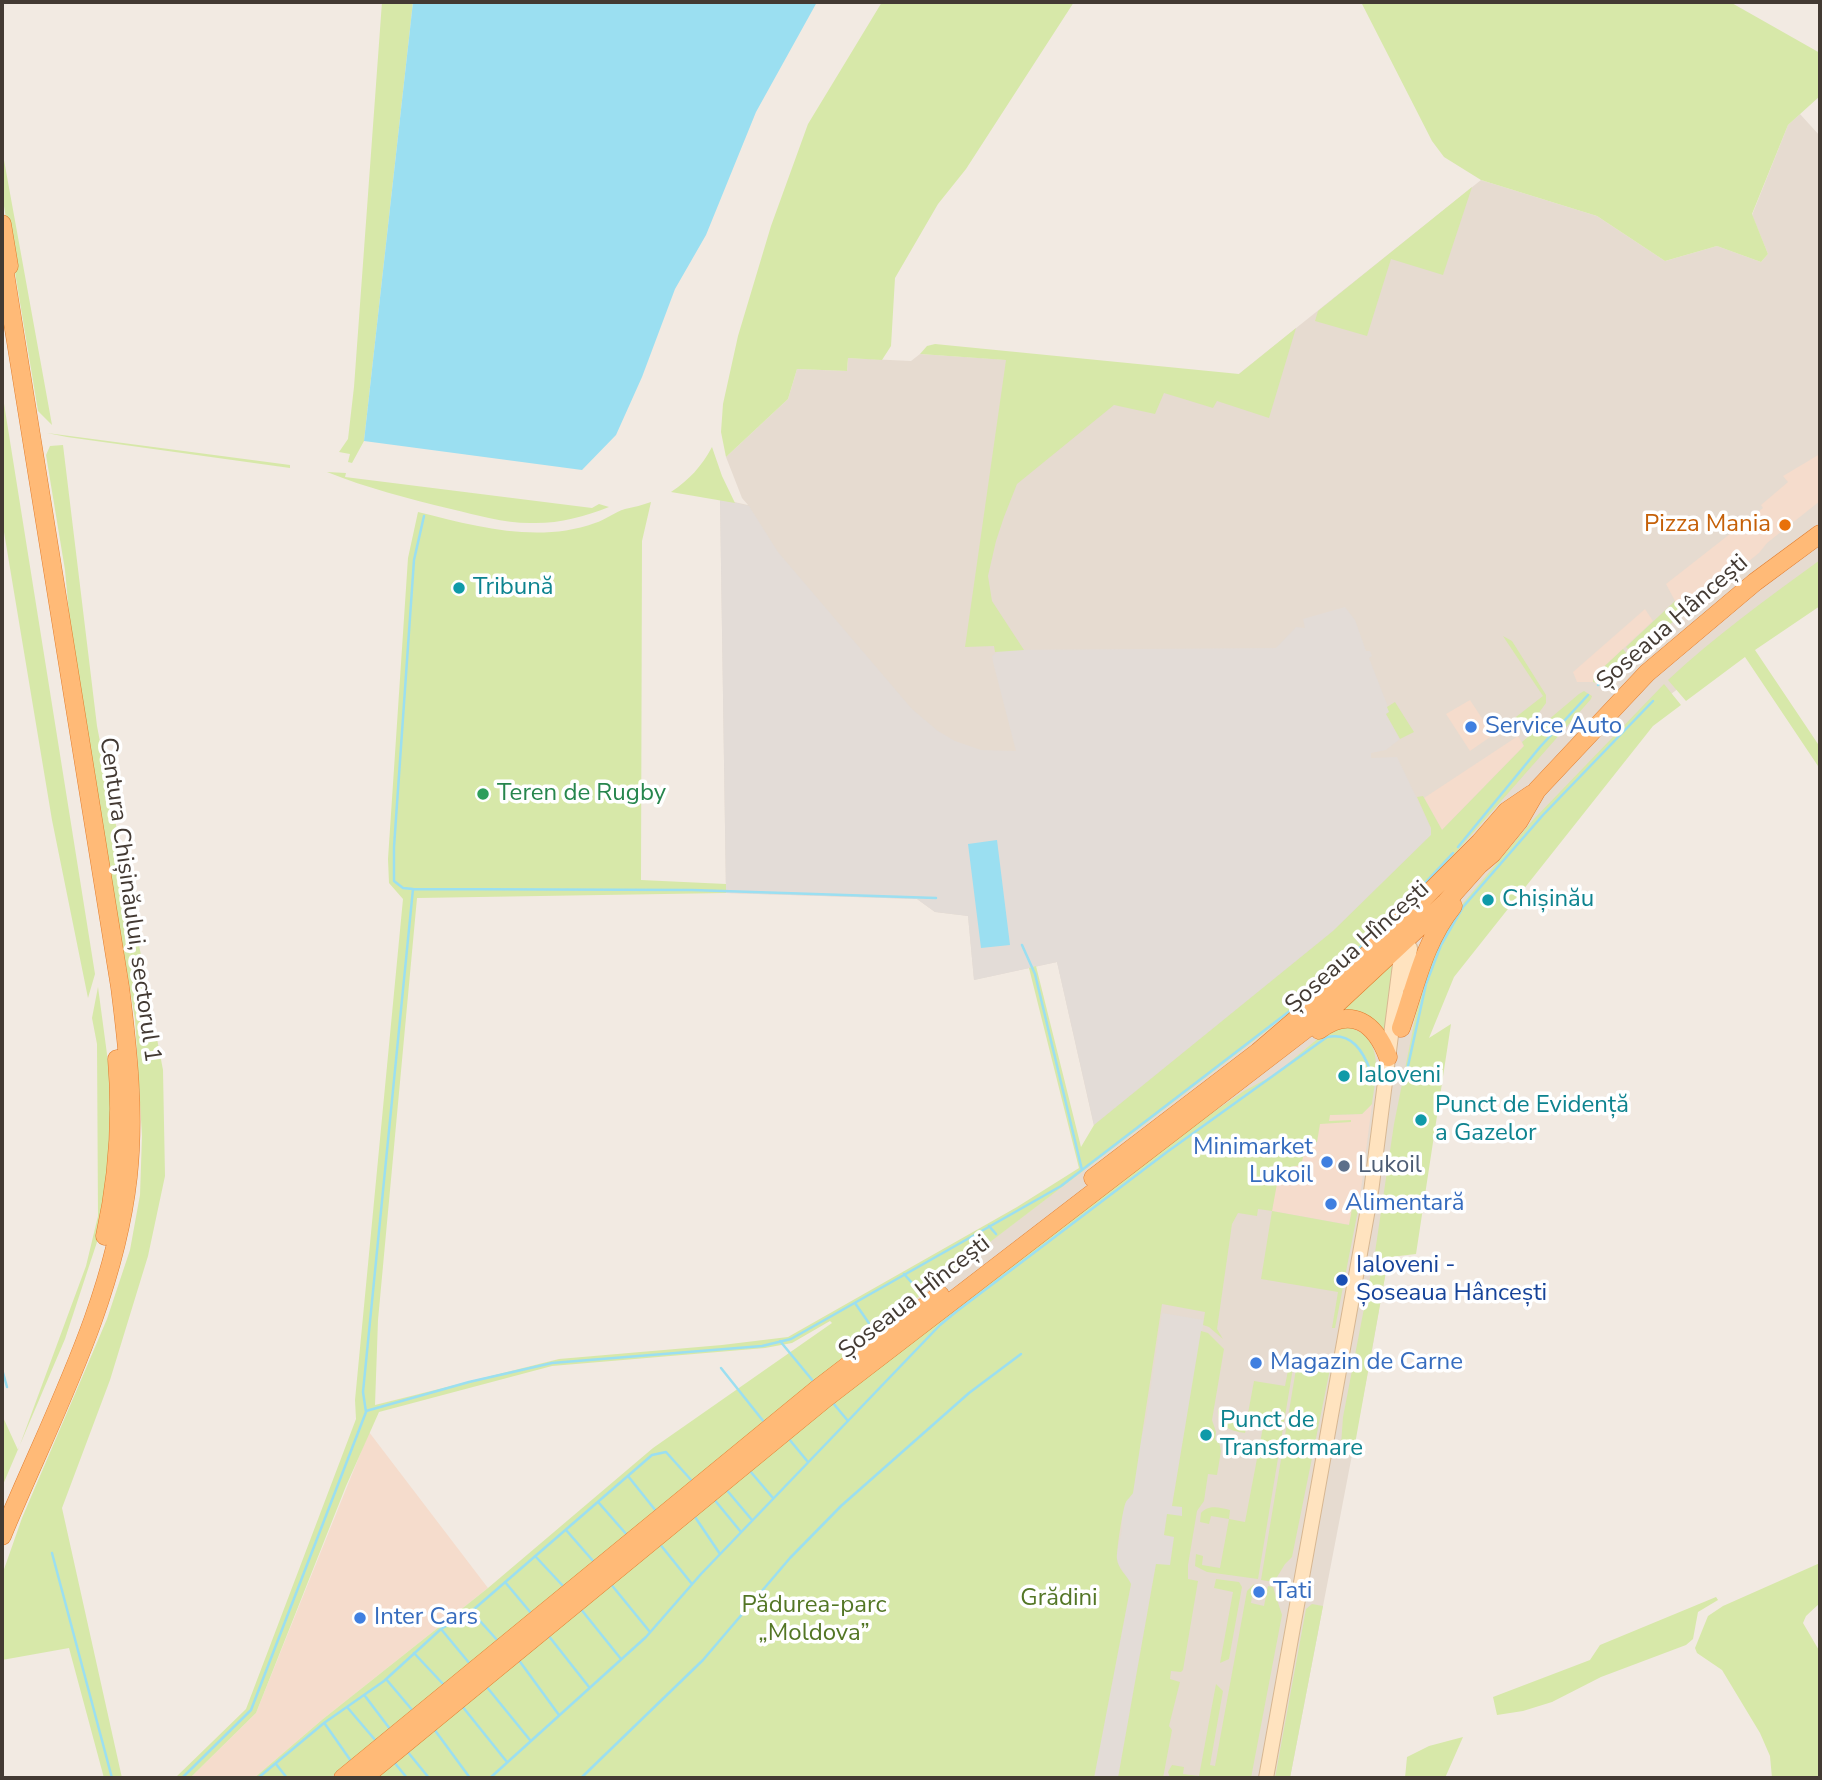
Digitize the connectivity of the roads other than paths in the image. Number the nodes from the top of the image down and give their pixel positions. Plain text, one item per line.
1 (2, 225) edge
2 (2, 255) edge
3 (2, 323) edge
4 (1820, 534) edge
5 (63, 633) junction
6 (1479, 850) junction
7 (1402, 941) junction
8 (1379, 944) junction
9 (1401, 1028) junction
10 (1258, 1052) junction
11 (1388, 1057) junction
12 (1383, 1111) junction
13 (1128, 1166) junction
14 (2, 1505) edge
15 (2, 1536) edge
16 (344, 1778) edge
17 (363, 1778) edge
18 (1266, 1778) edge

1 - 5 highway
2 - 5 highway, Centura Chișinăului, sectorul 1
3 - 14 highway, Centura Chișinăului, sectorul 1
4 - 6 highway, Șoseaua Hâncești
5 - 15 highway, Centura Chișinăului, sectorul 1
6 - 7 highway
6 - 8 highway, Șoseaua Hîncești
6 - 9 highway
7 - 8 highway
7 - 9 main road
7 - 10 highway
7 - 11 main road
7 - 13 highway, Șoseaua Hîncești
8 - 10 highway, Șoseaua Hîncești
9 - 12 main road
10 - 16 highway, Șoseaua Hîncești
11 - 12 main road
11 - 13 highway
12 - 18 main road
13 - 17 highway, Șoseaua Hîncești

